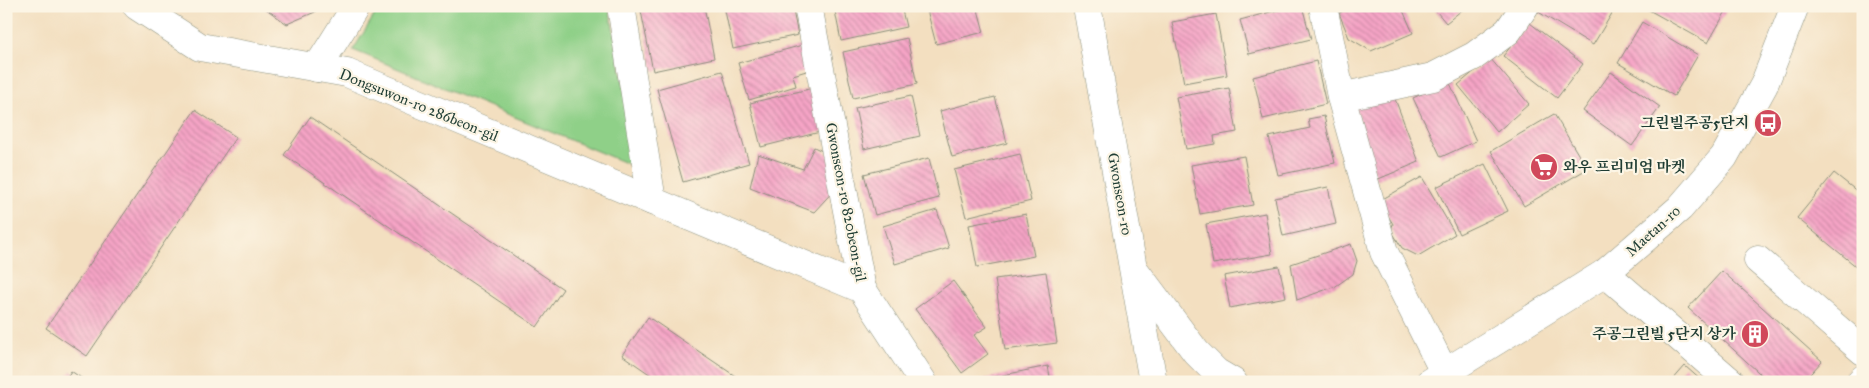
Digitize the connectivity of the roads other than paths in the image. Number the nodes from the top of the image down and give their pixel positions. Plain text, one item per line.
1 (356, 6) edge
2 (621, 6) edge
3 (808, 6) edge
4 (1087, 6) edge
5 (1322, 6) edge
6 (1525, 6) edge
7 (1795, 6) edge
8 (152, 10) edge
9 (317, 68) junction
10 (1341, 97) junction
11 (652, 201) junction
12 (1758, 260) dead end
13 (1133, 268) junction
14 (1605, 273) junction
15 (862, 289) junction
16 (1863, 351) edge
17 (1437, 378) edge
18 (1863, 379) edge
19 (923, 382) edge
20 (1153, 382) edge
21 (1233, 382) edge
22 (1731, 382) edge
23 (1860, 382) edge

1 - 9 street
2 - 11 street
3 - 15 street, Gwonseon-ro 820beon-gil
4 - 13 street, Gwonseon-ro
5 - 10 street
6 - 10 street
7 - 14 street, Maetan-ro
8 - 9 street, Dongsuwon-ro 286beon-gil
9 - 11 street, Dongsuwon-ro 286beon-gil
10 - 17 street
11 - 15 street, Dongsuwon-ro 286beon-gil
12 - 16 street
13 - 20 street, Gwonseon-ro
13 - 21 street
14 - 17 street, Maetan-ro
14 - 22 street
15 - 19 street, Gwonseon-ro 820beon-gil
18 - 23 street

